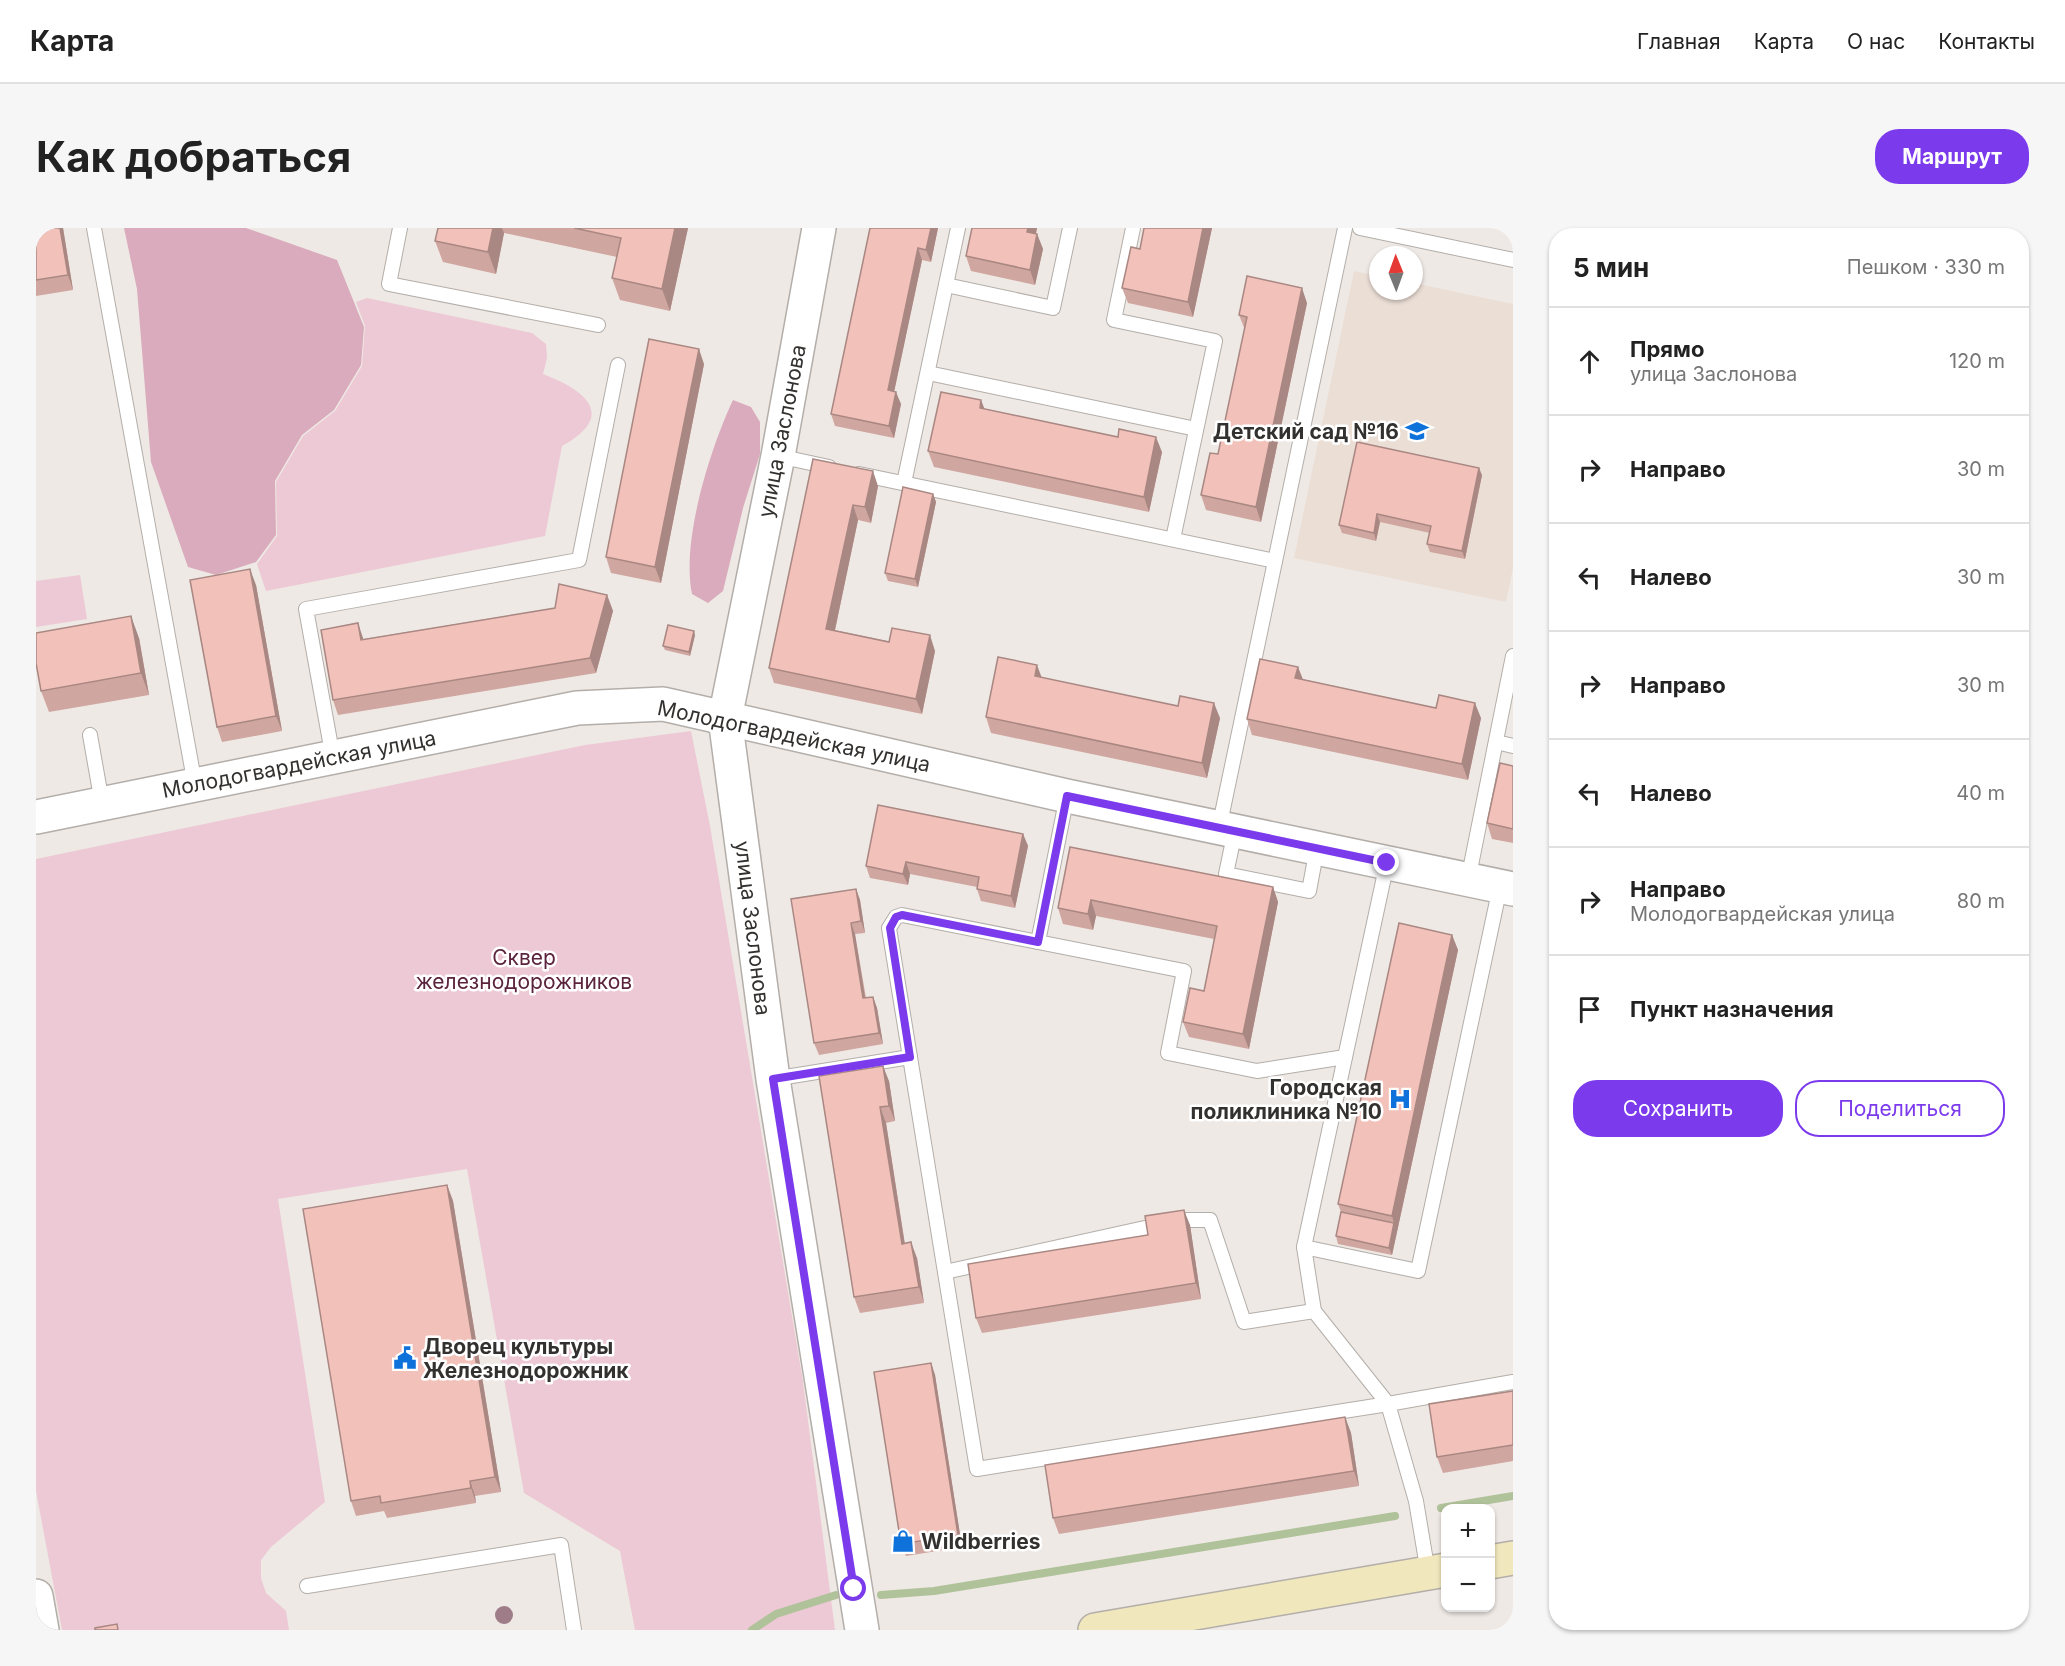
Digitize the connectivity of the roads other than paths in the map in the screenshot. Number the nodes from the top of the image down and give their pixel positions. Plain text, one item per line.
1 (94, 228) edge
2 (400, 228) edge
3 (819, 228) edge
4 (958, 228) edge
5 (1070, 228) edge
6 (1133, 228) edge
7 (1345, 228) edge
8 (1360, 228) edge
9 (1513, 260) edge
10 (946, 285) junction
11 (598, 325) dead end
12 (618, 365) dead end
13 (928, 373) junction
14 (1196, 429) junction
15 (778, 456) junction
16 (904, 483) junction
17 (1173, 540) junction
18 (1275, 561) junction
19 (1513, 656) edge
20 (725, 717) junction
21 (90, 735) dead end
22 (1496, 742) junction
23 (1513, 746) edge
24 (333, 758) junction
25 (195, 785) junction
26 (1067, 796) junction
27 (102, 804) junction
28 (36, 817) edge
29 (1227, 829) junction
30 (1317, 848) junction
31 (1387, 863) junction
32 (1468, 880) junction
33 (1507, 888) edge
34 (1038, 942) junction
35 (910, 1057) junction
36 (1346, 1057) junction
37 (773, 1079) junction
38 (1305, 1247) junction
39 (945, 1272) junction
40 (1314, 1311) junction
41 (1513, 1382) edge
42 (1388, 1404) junction
43 (1513, 1558) edge
44 (1495, 1561) edge
45 (1437, 1571) edge
46 (307, 1586) dead end
47 (36, 1596) edge
48 (41, 1630) edge
49 (574, 1630) edge
50 (861, 1630) edge
51 (1095, 1630) edge

1 - 25 lane
2 - 11 lane
3 - 15 street, улица Заслонова
4 - 10 lane
5 - 10 lane
6 - 14 lane
7 - 18 lane
8 - 9 lane
10 - 13 lane
12 - 24 lane
13 - 14 lane
13 - 16 lane
14 - 17 lane
15 - 16 lane
15 - 20 street, улица Заслонова
16 - 17 lane
17 - 18 lane
18 - 29 lane
19 - 22 lane
20 - 24 street, Молодогвардейская улица
20 - 26 street, Молодогвардейская улица
20 - 37 street, улица Заслонова
21 - 27 lane
22 - 23 lane
22 - 32 lane
24 - 25 street, Молодогвардейская улица
25 - 27 street, Молодогвардейская улица
26 - 29 street, Молодогвардейская улица
26 - 34 lane
27 - 28 street, Молодогвардейская улица
29 - 30 street, Молодогвардейская улица
29 - 30 lane
30 - 31 street, Молодогвардейская улица
31 - 32 street, Молодогвардейская улица
31 - 36 lane
32 - 33 street, Молодогвардейская улица
33 - 38 lane
34 - 35 lane
34 - 36 lane
35 - 37 lane
35 - 39 lane
36 - 38 lane
37 - 50 street, улица Заслонова
38 - 40 lane
39 - 40 lane
39 - 42 lane
40 - 42 lane
41 - 42 lane
42 - 45 lane
43 - 44 main road
45 - 51 main road
46 - 49 lane
47 - 48 street

